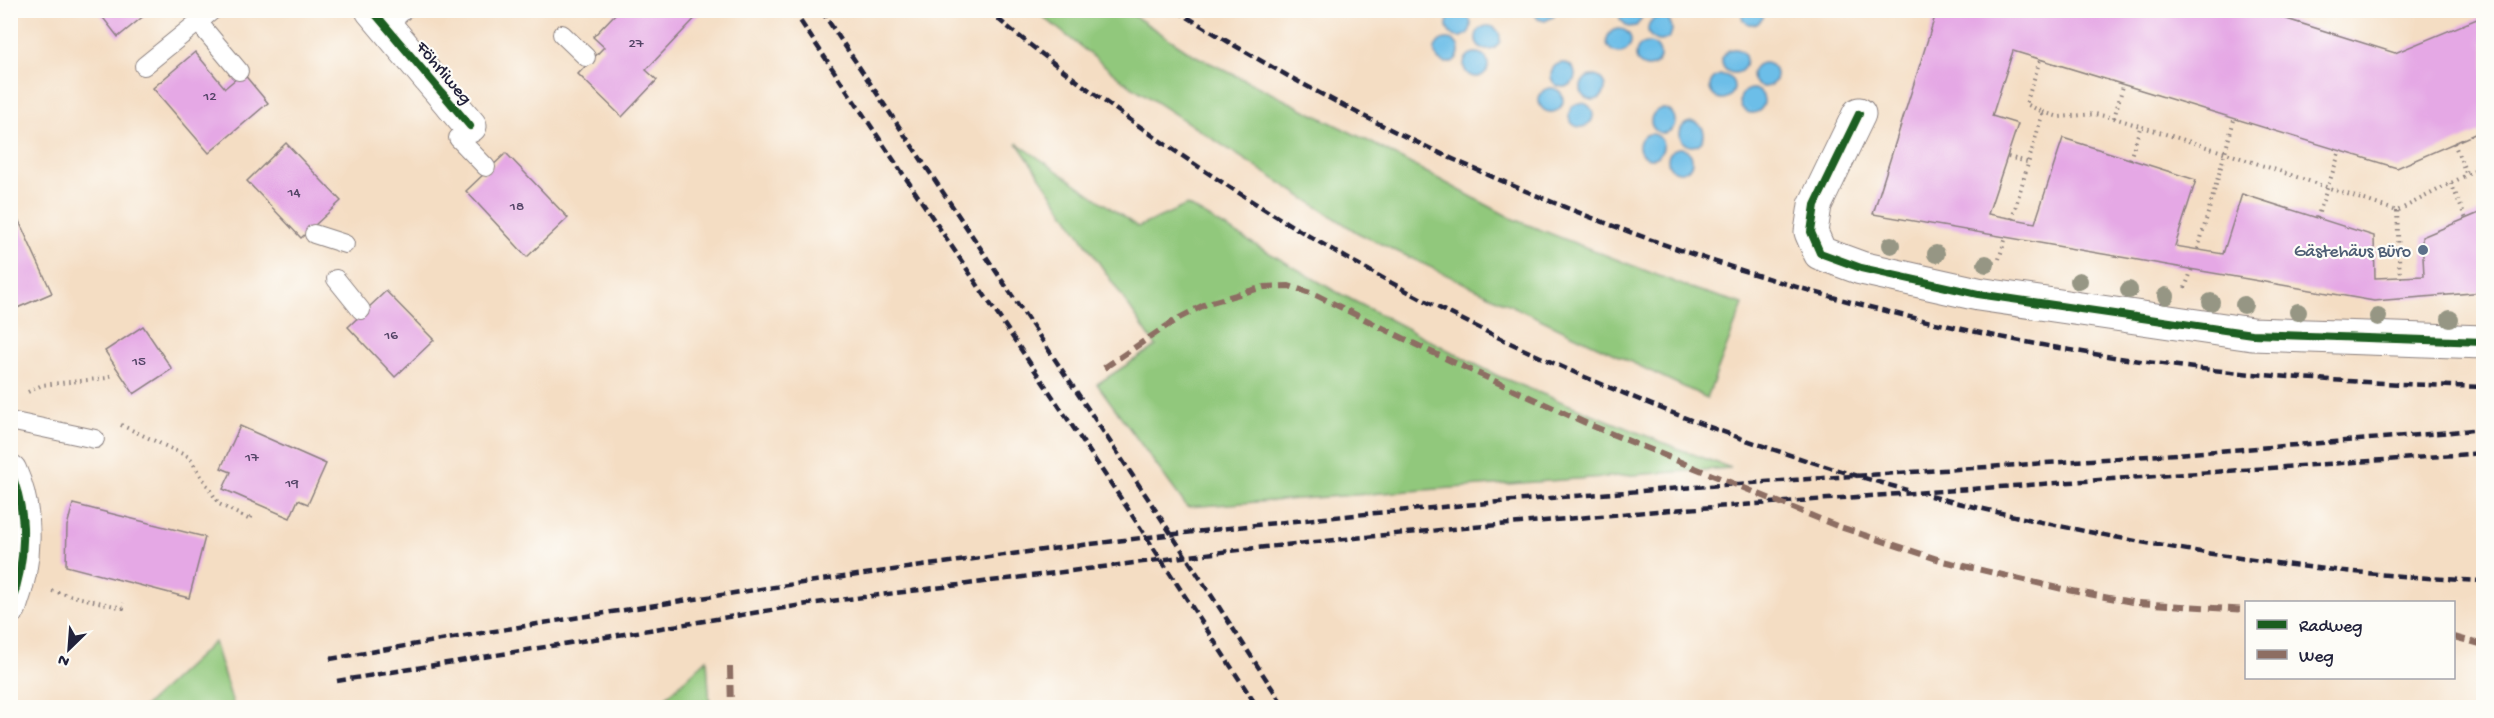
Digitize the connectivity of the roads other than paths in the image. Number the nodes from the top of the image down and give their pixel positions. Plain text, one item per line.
1 (213, 10) edge
2 (387, 16) edge
3 (198, 22) junction
4 (562, 34) dead end
5 (586, 57) dead end
6 (144, 66) dead end
7 (239, 71) dead end
8 (1859, 114) dead end
9 (464, 132) joint
10 (486, 167) dead end
11 (314, 234) dead end
12 (345, 244) dead end
13 (336, 279) dead end
14 (361, 310) dead end
15 (2484, 342) edge
16 (10, 421) edge
17 (95, 439) dead end
18 (10, 471) edge
19 (17, 523) edge
20 (10, 607) edge

1 - 3 lane
2 - 9 street, Föhrliweg
3 - 6 lane
3 - 7 lane
4 - 5 lane
8 - 15 street
9 - 10 lane
11 - 12 lane
13 - 14 lane
16 - 17 lane
18 - 19 street
19 - 20 street

